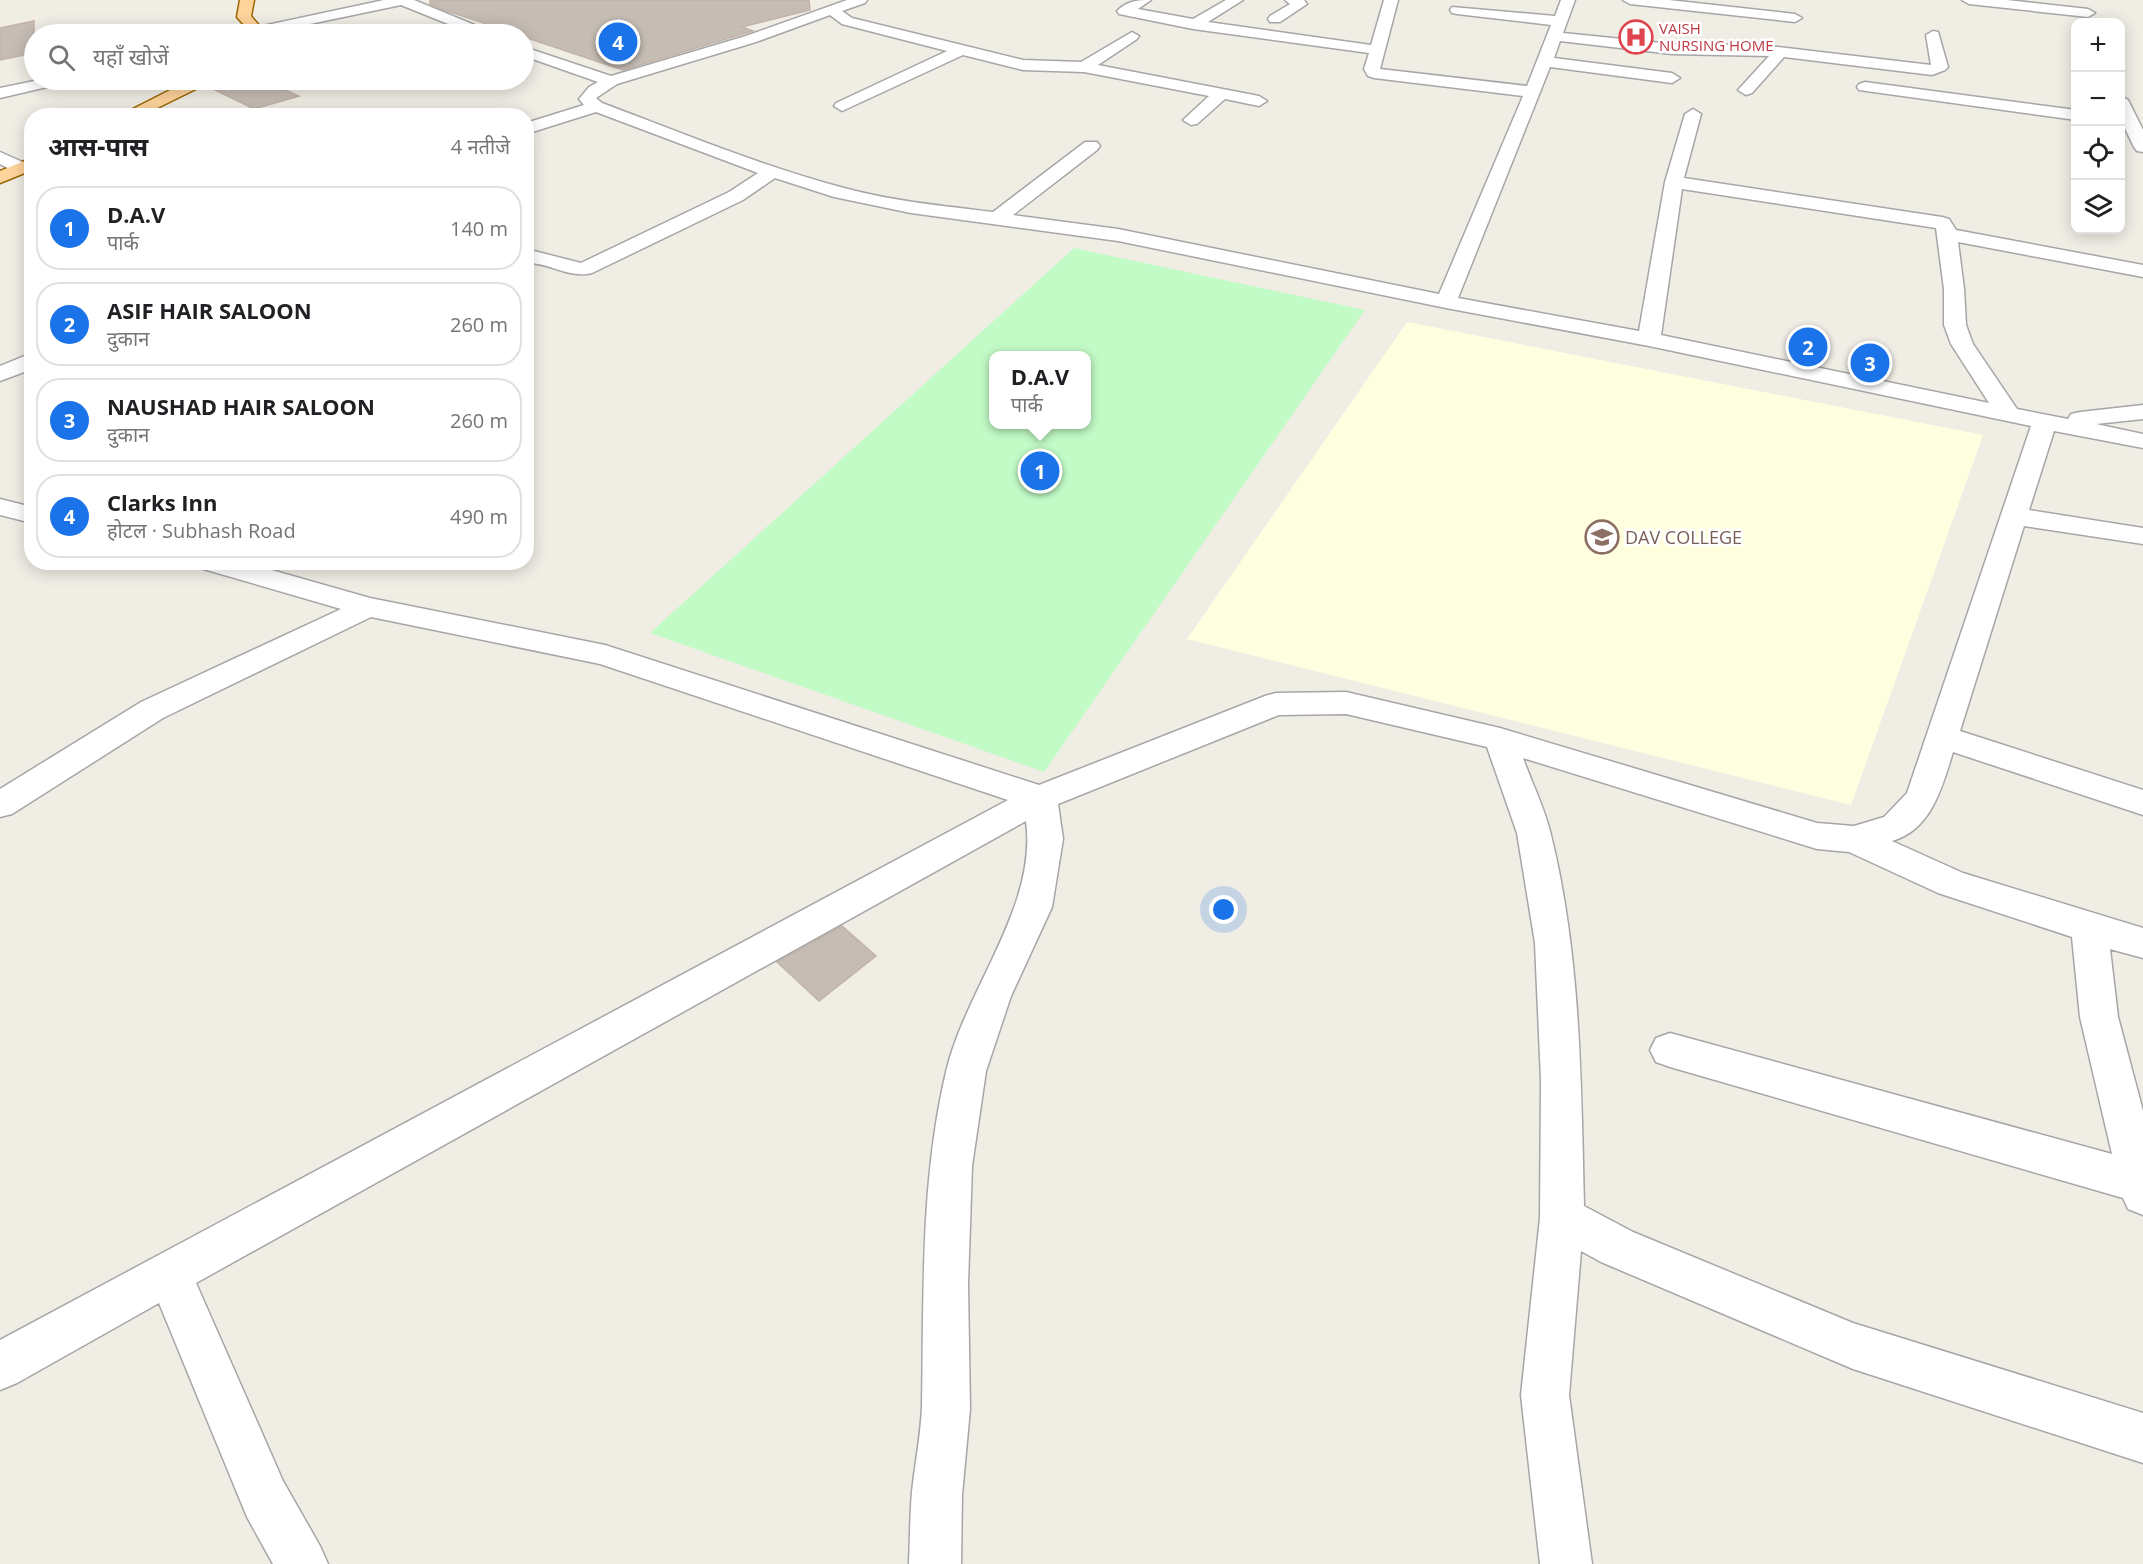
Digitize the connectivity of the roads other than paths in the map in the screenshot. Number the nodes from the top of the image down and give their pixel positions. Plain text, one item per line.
1 (247, 0) edge
2 (403, 0) edge
3 (860, 0) edge
4 (1144, 0) edge
5 (1236, 0) edge
6 (1292, 0) edge
7 (1391, 0) edge
8 (1568, 0) edge
9 (1630, 0) edge
10 (1636, 0) edge
11 (1795, 0) edge
12 (1969, 0) edge
13 (2080, 0) edge
14 (370, 9) junction
15 (834, 10) junction
16 (1457, 10) dead end
17 (2090, 18) edge
18 (1275, 19) dead end
19 (247, 24) edge
20 (297, 24) edge
21 (335, 24) edge
22 (460, 24) edge
23 (1193, 25) junction
24 (1556, 28) junction
25 (1933, 35) dead end
26 (1131, 36) dead end
27 (1790, 39) junction
28 (1377, 50) junction
29 (961, 51) junction
30 (534, 54) edge
31 (1543, 61) junction
32 (1866, 62) junction
33 (1084, 67) junction
34 (1672, 78) dead end
35 (611, 81) junction
36 (24, 88) edge
37 (181, 90) edge
38 (1746, 90) dead end
39 (1533, 92) junction
40 (0, 93) edge
41 (1222, 94) junction
42 (1259, 101) dead end
43 (842, 105) dead end
44 (596, 106) junction
45 (144, 108) edge
46 (2128, 112) edge
47 (1692, 114) dead end
48 (2071, 114) edge
49 (1191, 120) dead end
50 (534, 126) edge
51 (1091, 146) dead end
52 (2143, 147) edge
53 (0, 157) edge
54 (24, 164) edge
55 (24, 166) edge
56 (772, 172) junction
57 (0, 178) edge
58 (1674, 182) junction
59 (996, 219) junction
60 (1947, 234) junction
61 (534, 256) edge
62 (2143, 271) edge
63 (1446, 302) junction
64 (1649, 339) junction
65 (24, 364) edge
66 (0, 374) edge
67 (2143, 412) edge
68 (2009, 415) junction
69 (2045, 422) junction
70 (2143, 441) edge
71 (0, 507) edge
72 (24, 513) edge
73 (2014, 516) junction
74 (2143, 536) edge
75 (238, 570) edge
76 (368, 607) junction
77 (1942, 737) junction
78 (1500, 739) junction
79 (1040, 798) junction
80 (2143, 803) edge
81 (0, 805) edge
82 (1854, 839) junction
83 (2089, 928) junction
84 (2143, 943) edge
85 (1670, 1050) dead end
86 (2141, 1186) edge
87 (1562, 1218) junction
88 (170, 1273) junction
89 (0, 1366) edge
90 (2143, 1438) edge
91 (303, 1564) edge
92 (935, 1564) edge
93 (1566, 1564) edge

1 - 19 main road
2 - 14 street
2 - 22 street
3 - 15 street
4 - 23 street
5 - 23 street
6 - 18 street
7 - 28 street
8 - 24 street
9 - 10 street
10 - 27 street
11 - 27 street
12 - 17 street
13 - 17 street
14 - 20 street
14 - 21 street
15 - 29 street
15 - 35 street
16 - 24 street
23 - 28 street
24 - 27 street
24 - 31 street
25 - 32 street
26 - 33 street
27 - 32 street
27 - 38 street
28 - 39 street
29 - 33 street
29 - 43 street
30 - 35 street
31 - 34 street
31 - 39 street
32 - 48 street
33 - 41 street
35 - 44 street
36 - 40 street
37 - 45 main road
39 - 63 street
41 - 42 street
41 - 49 street
44 - 50 street
44 - 56 street
46 - 52 street
47 - 58 street
51 - 59 street
53 - 54 street
55 - 57 main road
56 - 59 street
56 - 61 street
58 - 60 street
58 - 64 street
59 - 63 street
60 - 62 street
60 - 68 street
63 - 64 street
64 - 68 street
65 - 66 street
67 - 69 street
68 - 69 street
69 - 70 street
69 - 73 street
71 - 72 street
73 - 74 street
73 - 77 street
75 - 76 street
76 - 79 street
76 - 81 street
77 - 80 street
77 - 82 street
78 - 79 street
78 - 82 street
78 - 87 street
79 - 88 street
79 - 92 street
82 - 83 street
83 - 84 street
83 - 86 street
85 - 86 street
87 - 90 street
87 - 93 street
88 - 89 street
88 - 91 street

